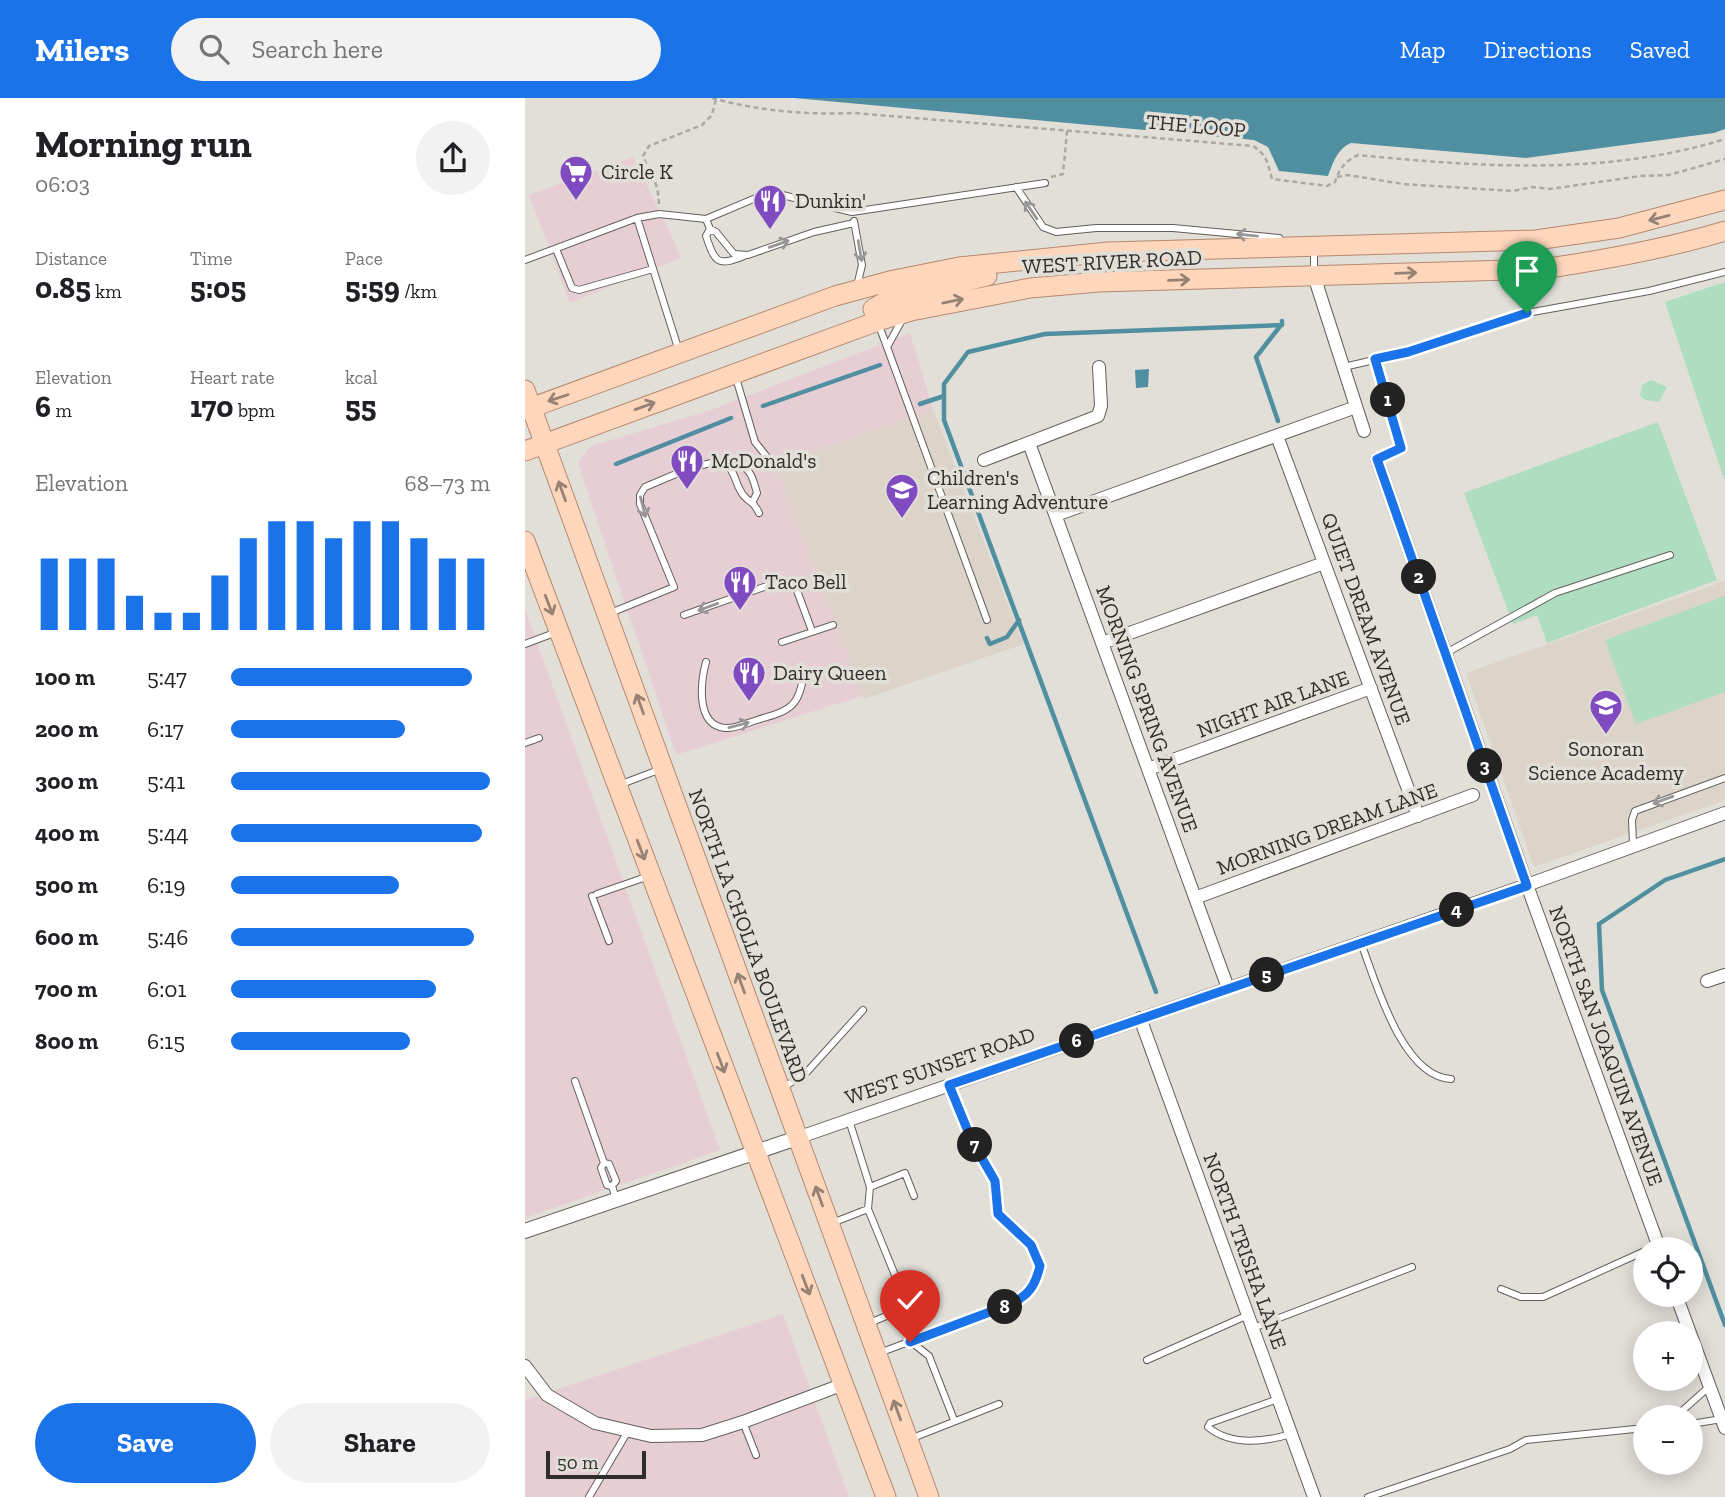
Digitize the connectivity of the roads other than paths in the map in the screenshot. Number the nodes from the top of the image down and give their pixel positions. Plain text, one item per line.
1 (1045, 183) road end
2 (1016, 187) junction
3 (1725, 200) edge
4 (852, 212) junction
5 (637, 218) junction
6 (706, 219) junction
7 (854, 223) junction
8 (710, 229) junction
9 (1725, 231) edge
10 (1314, 247) junction
11 (556, 249) junction
12 (748, 255) junction
13 (1026, 259) junction
14 (525, 260) edge
15 (653, 269) junction
16 (1725, 272) edge
17 (1314, 276) junction
18 (855, 290) junction
19 (911, 311) junction
20 (878, 321) junction
21 (887, 346) junction
22 (680, 353) junction
23 (1375, 359) junction
24 (1098, 367) dead end
25 (1342, 367) junction
26 (735, 373) junction
27 (527, 402) edge
28 (1356, 407) junction
29 (1364, 431) dead end
30 (1277, 436) junction
31 (545, 443) junction
32 (1030, 443) junction
33 (525, 450) edge
34 (1377, 459) joint
35 (723, 460) junction
36 (983, 460) dead end
37 (771, 462) dead end
38 (753, 502) junction
39 (759, 513) dead end
40 (1056, 516) junction
41 (525, 541) edge
42 (1670, 555) dead end
43 (1324, 564) junction
44 (607, 614) junction
45 (684, 615) dead end
46 (987, 620) dead end
47 (833, 625) dead end
48 (559, 631) junction
49 (812, 631) junction
50 (782, 642) dead end
51 (1102, 643) junction
52 (525, 644) edge
53 (1446, 653) junction
54 (706, 662) dead end
55 (803, 680) dead end
56 (1371, 688) junction
57 (539, 738) dead end
58 (525, 743) edge
59 (663, 769) junction
60 (1148, 769) junction
61 (1725, 778) edge
62 (617, 786) junction
63 (1473, 795) dead end
64 (1725, 813) edge
65 (1418, 816) junction
66 (1633, 846) junction
67 (651, 876) junction
68 (1527, 886) junction
69 (1195, 898) junction
70 (609, 941) dead end
71 (1361, 943) junction
72 (1725, 975) edge
73 (1707, 981) dead end
74 (1228, 988) junction
75 (863, 1010) dead end
76 (1140, 1018) junction
77 (1451, 1079) dead end
78 (575, 1081) dead end
79 (949, 1085) junction
80 (779, 1090) junction
81 (849, 1120) junction
82 (797, 1138) junction
83 (755, 1153) junction
84 (870, 1186) junction
85 (614, 1193) junction
86 (914, 1196) dead end
87 (868, 1209) junction
88 (829, 1224) junction
89 (525, 1230) edge
90 (1649, 1237) edge
91 (1633, 1258) edge
92 (1412, 1267) dead end
93 (1501, 1289) dead end
94 (1680, 1307) edge
95 (1248, 1315) junction
96 (866, 1324) junction
97 (1253, 1328) junction
98 (910, 1342) junction
99 (877, 1354) junction
100 (1147, 1360) dead end
101 (525, 1366) edge
102 (844, 1384) junction
103 (1710, 1386) junction
104 (1278, 1399) junction
105 (999, 1404) dead end
106 (1689, 1405) edge
107 (954, 1420) junction
108 (743, 1422) junction
109 (1723, 1423) edge
110 (1703, 1424) edge
111 (628, 1430) junction
112 (1633, 1430) edge
113 (1291, 1434) junction
114 (908, 1440) junction
115 (756, 1455) dead end
116 (589, 1497) edge
117 (886, 1497) edge
118 (929, 1497) edge
119 (1314, 1497) edge
120 (1368, 1497) edge

1 - 2 lane
2 - 4 lane
10 -> 2 lane
3 -> 10 main road, WEST RIVER ROAD
4 - 6 lane
4 - 7 lane
5 - 6 lane
5 - 11 lane
5 - 15 lane
6 - 8 lane
12 -> 7 lane
7 -> 18 lane
8 - 12 lane
8 - 12 lane
17 -> 9 main road, WEST RIVER ROAD
10 - 13 main road, WEST RIVER ROAD
10 - 17 lane
11 - 14 lane
11 - 15 lane
13 - 18 main road, WEST RIVER ROAD
13 - 20 main road
15 - 22 lane
16 - 23 lane
19 -> 17 main road, WEST RIVER ROAD
17 - 25 street
18 - 22 main road, WEST RIVER ROAD
19 - 20 main road, WEST RIVER ROAD
19 - 21 lane
20 - 21 lane
20 - 26 main road, WEST RIVER ROAD
21 - 46 lane
22 -> 27 main road, WEST RIVER ROAD
23 - 25 lane
23 - 34 lane
24 - 32 street
25 - 28 street
31 -> 26 main road, WEST RIVER ROAD
26 - 37 lane
27 - 31 main road, NORTH LA CHOLLA BOULEVARD
28 - 29 street
28 - 30 street
30 - 40 street
30 - 43 street, QUIET DREAM AVENUE
31 - 33 main road, WEST RIVER ROAD
44 -> 31 main road, NORTH LA CHOLLA BOULEVARD
32 - 36 street
32 - 40 street, MORNING SPRING AVENUE
34 - 53 street, NORTH SAN JOAQUIN AVENUE
35 - 38 lane
35 - 38 lane
35 -> 44 lane
38 - 39 lane
40 - 51 street, MORNING SPRING AVENUE
41 -> 48 main road
42 - 53 lane
43 - 51 street
43 - 56 street, QUIET DREAM AVENUE
59 -> 44 main road, NORTH LA CHOLLA BOULEVARD
49 -> 45 lane
47 - 49 lane
48 - 52 lane
48 - 62 main road
49 - 50 lane
51 - 60 street, MORNING SPRING AVENUE
53 - 68 street, NORTH SAN JOAQUIN AVENUE
54 -> 55 lane
56 - 60 street, NIGHT AIR LANE
56 - 65 street, QUIET DREAM AVENUE
57 - 58 lane
59 - 62 lane
80 -> 59 main road, NORTH LA CHOLLA BOULEVARD
60 - 69 street, MORNING SPRING AVENUE
61 -> 66 lane
62 -> 67 main road
63 - 65 street, MORNING DREAM LANE
64 - 66 street, WEST SUNSET ROAD
65 - 69 street, MORNING DREAM LANE
66 - 68 street, WEST SUNSET ROAD
67 - 70 lane
67 -> 83 main road
68 - 71 street, WEST SUNSET ROAD
68 - 90 street, NORTH SAN JOAQUIN AVENUE
69 - 74 street, MORNING SPRING AVENUE
71 - 74 street, WEST SUNSET ROAD
71 - 77 lane
72 - 73 street
74 - 76 street, WEST SUNSET ROAD
75 - 80 lane
76 - 79 street, WEST SUNSET ROAD
76 - 95 street, NORTH TRISHA LANE
78 - 85 lane
79 - 81 street, WEST SUNSET ROAD
79 - 98 lane
80 - 82 main road, NORTH LA CHOLLA BOULEVARD
81 - 82 street, WEST SUNSET ROAD
81 - 84 lane
82 - 83 street, WEST SUNSET ROAD
88 -> 82 main road, NORTH LA CHOLLA BOULEVARD
83 - 85 street, WEST SUNSET ROAD
83 -> 102 main road
84 - 86 lane
84 - 87 lane
85 - 89 street, WEST SUNSET ROAD
87 - 88 lane
87 - 96 lane
88 - 96 main road, NORTH LA CHOLLA BOULEVARD
91 - 93 lane
92 - 97 lane
94 - 103 street
95 - 97 street, NORTH TRISHA LANE
95 - 100 lane
96 - 99 main road, NORTH LA CHOLLA BOULEVARD
97 - 104 street, NORTH TRISHA LANE
98 - 99 lane
98 - 107 lane
114 -> 99 main road, NORTH LA CHOLLA BOULEVARD
101 - 111 street
102 - 108 street
102 - 117 main road
103 - 106 lane
103 - 109 street
104 - 113 street, NORTH TRISHA LANE
104 - 113 lane
105 - 107 lane
107 - 114 lane
108 - 111 street
108 - 115 lane
109 - 110 lane
111 - 116 lane
112 - 120 lane
113 - 119 street, NORTH TRISHA LANE
114 - 118 main road, NORTH LA CHOLLA BOULEVARD

